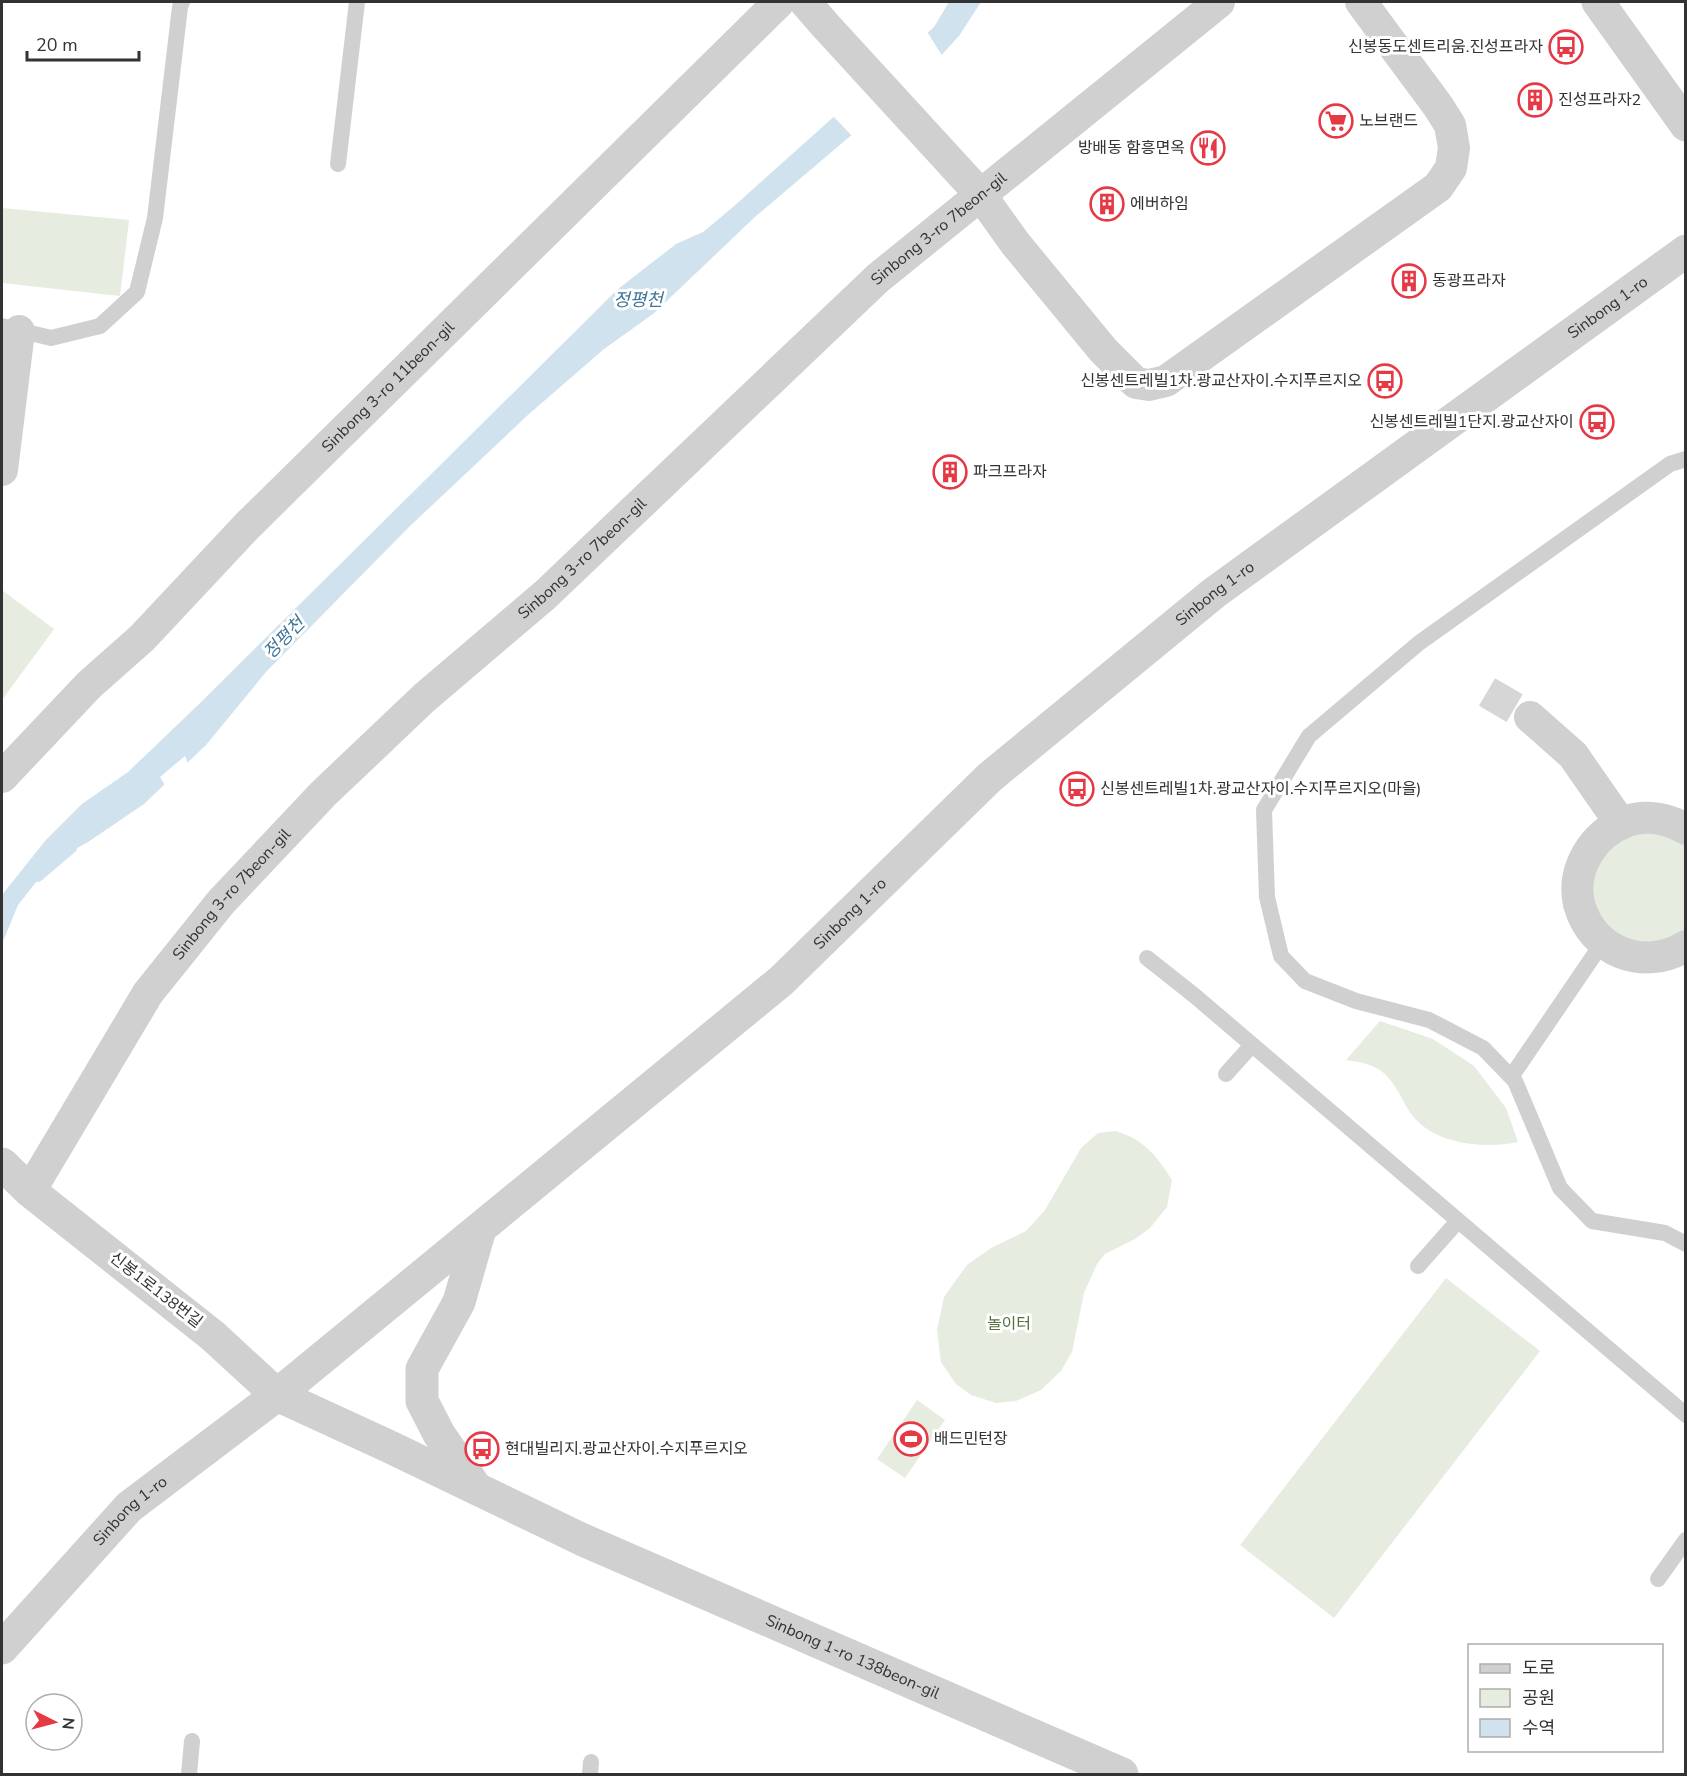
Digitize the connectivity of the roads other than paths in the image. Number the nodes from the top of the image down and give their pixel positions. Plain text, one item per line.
1 (182, 2) edge
2 (357, 2) edge
3 (779, 2) edge
4 (805, 2) edge
5 (1219, 2) edge
6 (1362, 2) edge
7 (1601, 3) edge
8 (1686, 125) edge
9 (338, 164) dead end
10 (980, 194) junction
11 (1686, 251) edge
12 (10, 329) edge
13 (1686, 459) edge
14 (2, 470) edge
15 (1530, 717) tunnel mouth
16 (2, 777) edge
17 (1621, 824) junction
18 (1686, 830) edge
19 (1603, 942) junction
20 (1686, 946) edge
21 (1147, 958) dead end
22 (1252, 1045) junction
23 (1226, 1074) dead end
24 (1511, 1077) junction
25 (2, 1164) edge
26 (30, 1191) junction
27 (1458, 1221) junction
28 (480, 1228) junction
29 (1686, 1244) edge
30 (1418, 1266) dead end
31 (277, 1395) junction
32 (1686, 1415) edge
33 (477, 1489) junction
34 (1686, 1540) edge
35 (1658, 1579) dead end
36 (2, 1648) edge
37 (192, 1741) dead end
38 (189, 1774) edge
39 (1122, 1774) edge

1 - 12 lane
2 - 9 lane
3 - 16 street, Sinbong 3-ro 11beon-gil
4 - 10 street
5 - 10 street, Sinbong 3-ro 7beon-gil
6 - 10 street
7 - 8 street
10 - 26 street, Sinbong 3-ro 7beon-gil
11 - 28 street, Sinbong 1-ro
12 - 14 street
13 - 24 lane
15 - 17 street
17 - 18 street
17 - 19 street
19 - 20 street
19 - 24 lane
21 - 22 lane
22 - 23 lane
22 - 27 lane
24 - 29 lane
25 - 26 street, 신봉1로138번길
26 - 31 street, 신봉1로138번길
27 - 30 lane
27 - 32 lane
28 - 31 street, Sinbong 1-ro
28 - 33 street
31 - 33 street, Sinbong 1-ro 138beon-gil
31 - 36 street, Sinbong 1-ro
33 - 39 street, Sinbong 1-ro 138beon-gil
34 - 35 lane
37 - 38 lane

